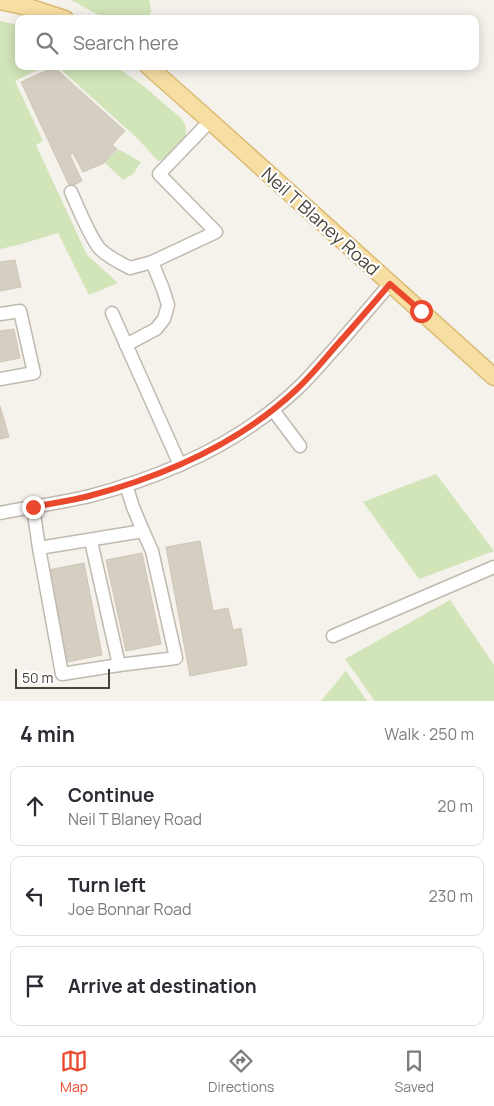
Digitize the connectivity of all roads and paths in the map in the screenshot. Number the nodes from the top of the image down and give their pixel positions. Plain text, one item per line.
1 (0, 1) edge
2 (52, 15) edge
3 (153, 70) edge
4 (210, 121) junction
5 (71, 192) dead end
6 (152, 262) junction
7 (390, 284) junction
8 (112, 313) dead end
9 (0, 314) edge
10 (126, 345) junction
11 (494, 378) edge
12 (0, 379) edge
13 (273, 410) junction
14 (300, 446) dead end
15 (180, 465) junction
16 (126, 485) junction
17 (33, 507) junction
18 (0, 513) edge
19 (143, 531) junction
20 (91, 540) junction
21 (39, 548) junction
22 (494, 567) edge
23 (333, 636) dead end
24 (119, 665) junction

1 - 2 main road
3 - 4 main road, Neil T Blaney Road
4 - 6 street
4 - 7 main road, Neil T Blaney Road
5 - 6 street
6 - 10 street
7 - 11 main road, Neil T Blaney Road
7 - 13 street
8 - 10 street
9 - 12 street
10 - 15 street
13 - 14 street
13 - 15 street
15 - 16 street
16 - 17 street
16 - 19 street
17 - 18 street
17 - 21 street
19 - 20 street
19 - 24 street
20 - 21 street
20 - 24 street
21 - 24 street
22 - 23 street

